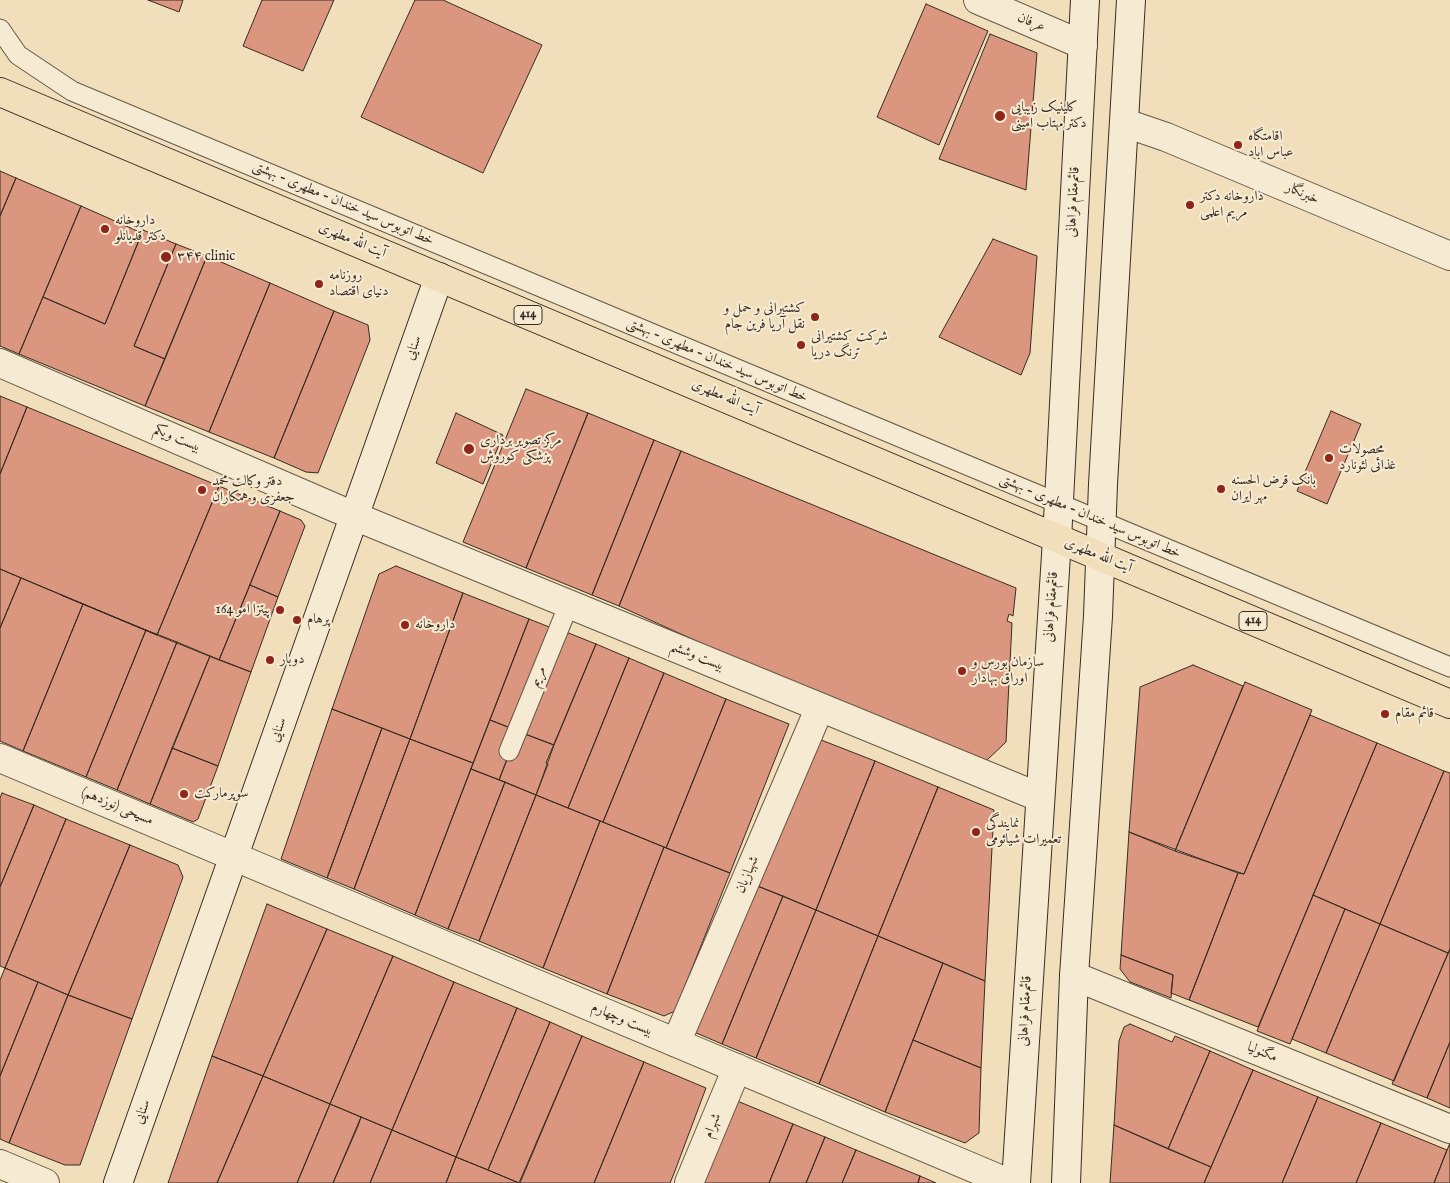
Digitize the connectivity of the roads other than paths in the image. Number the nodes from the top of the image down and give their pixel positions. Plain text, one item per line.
1 (978, 0) edge
2 (1085, 0) edge
3 (1131, 0) edge
4 (0, 29) edge
5 (1083, 45) junction
6 (0, 92) edge
7 (1125, 123) junction
8 (1450, 256) edge
9 (439, 277) junction
10 (0, 363) edge
11 (1058, 503) junction
12 (354, 516) junction
13 (1102, 522) junction
14 (1056, 539) junction
15 (1101, 557) junction
16 (569, 604) junction
17 (1450, 667) edge
18 (1450, 704) edge
19 (820, 707) junction
20 (509, 751) dead end
21 (0, 758) edge
22 (1039, 797) junction
23 (234, 856) junction
24 (1074, 976) junction
25 (676, 1042) junction
26 (737, 1068) junction
27 (1450, 1129) edge
28 (0, 1164) edge
29 (45, 1183) edge
30 (118, 1183) edge
31 (689, 1183) edge
32 (1009, 1183) edge
33 (1016, 1183) edge
34 (1066, 1183) edge

1 - 5 street, عرفان
2 - 5 street, قائم‌مقام فراهانی
3 - 7 street
4 - 11 lane, خط اتوبوس سید خندان - مطهری - بهشتی
5 - 11 street, قائم‌مقام فراهانی
6 - 9 main road, آیت الله مطهری / 414
7 - 8 street, خبرنگار
7 - 13 street
9 - 12 street, سنایی
9 - 14 main road, آیت الله مطهری / 414
10 - 12 street, بیست ویکم
11 - 13 lane, خط اتوبوس سید خندان - مطهری - بهشتی
11 - 14 street, قائم‌مقام فراهانی
12 - 16 street, بیست وششم
12 - 23 street, سنایی
13 - 15 street
13 - 17 lane, خط اتوبوس سید خندان - مطهری - بهشتی
14 - 15 main road, آیت الله مطهری / 414
14 - 22 street, قائم‌مقام فراهانی
15 - 18 main road, آیت الله مطهری / 414
15 - 24 street
16 - 19 street, بیست وششم
16 - 20 lane, مریم
19 - 22 street, بیست وششم
19 - 25 street, شهبازیان
21 - 23 street, مسیحی (نوزدهم)
22 - 33 street, قائم‌مقام فراهانی
23 - 25 street, بیست وچهارم
23 - 30 street, سنایی
24 - 27 street, مگنولیا
24 - 34 street
25 - 26 street, بیست وچهارم
26 - 31 street, شهرام
26 - 32 street, بیست وچهارم
28 - 29 street

